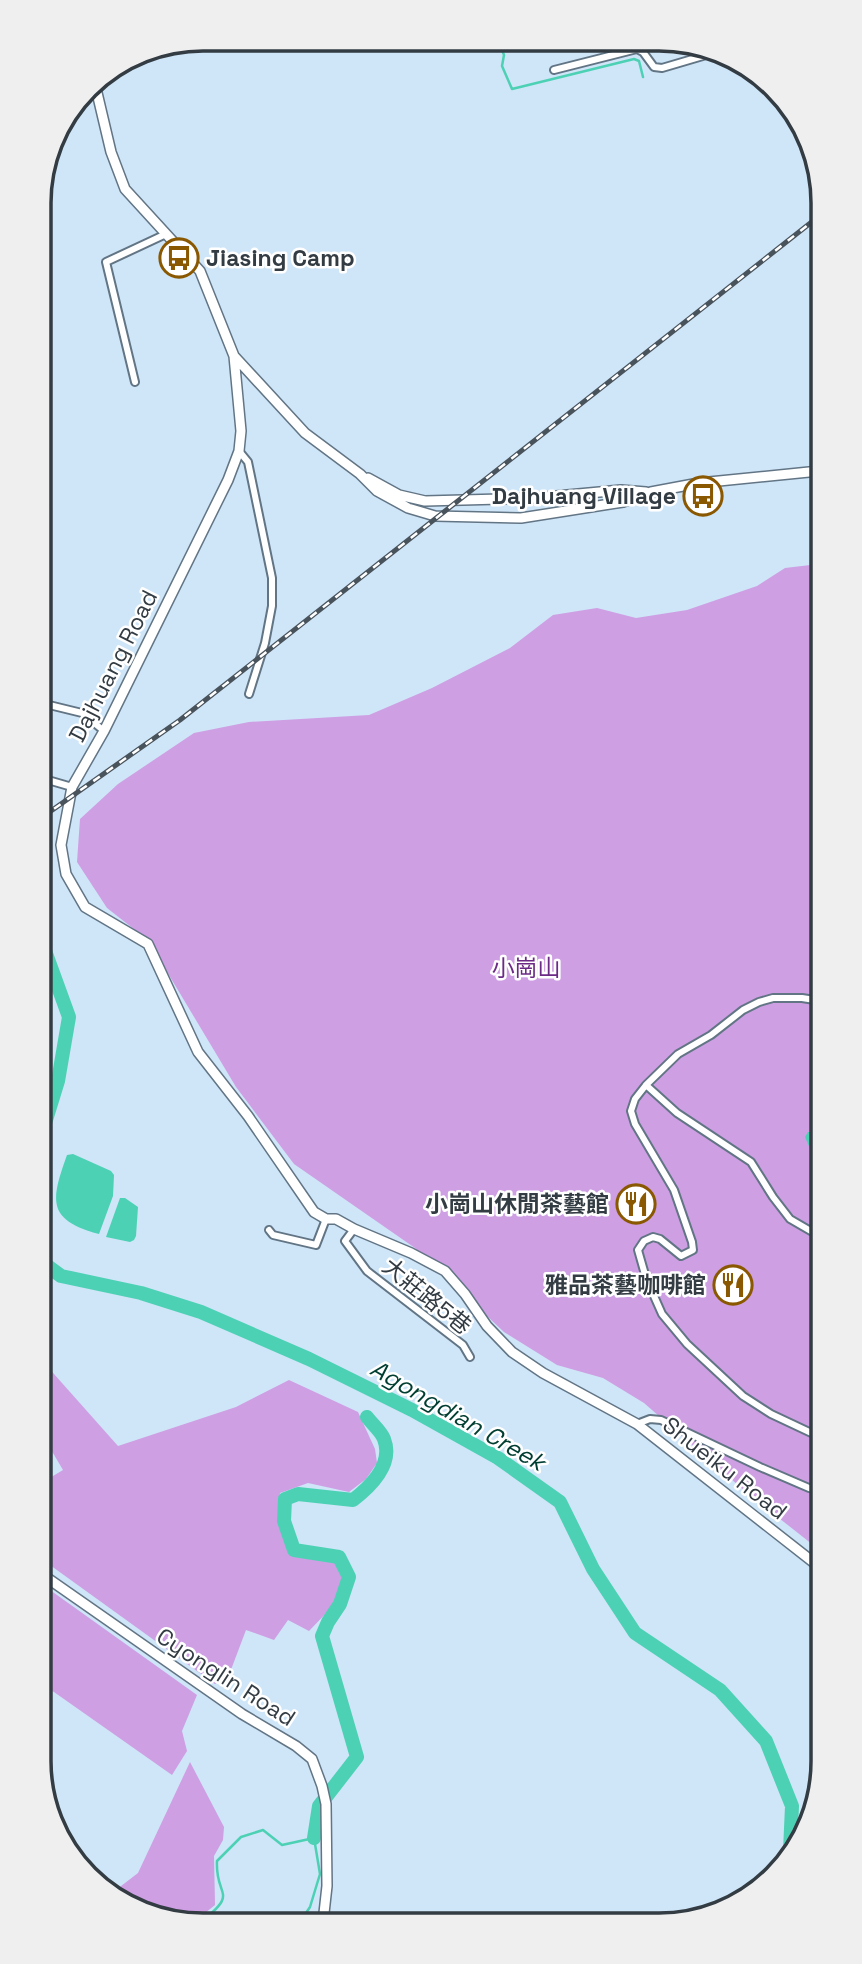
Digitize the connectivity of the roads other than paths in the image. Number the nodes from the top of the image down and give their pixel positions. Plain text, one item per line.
1 (628, 51) edge
2 (641, 51) edge
3 (700, 57) edge
4 (555, 70) dead end
5 (97, 93) edge
6 (166, 234) junction
7 (234, 355) junction
8 (135, 382) dead end
9 (239, 451) junction
10 (811, 472) edge
11 (360, 474) junction
12 (651, 492) junction
13 (248, 694) dead end
14 (51, 706) edge
15 (104, 731) junction
16 (51, 781) edge
17 (72, 787) junction
18 (811, 999) edge
19 (646, 1085) junction
20 (326, 1219) junction
21 (354, 1229) junction
22 (269, 1230) dead end
23 (811, 1231) edge
24 (470, 1357) dead end
25 (637, 1424) junction
26 (811, 1433) edge
27 (811, 1488) edge
28 (811, 1560) edge
29 (51, 1581) edge
30 (324, 1913) edge

1 - 4 street
2 - 3 street
5 - 6 street, Dajhuang Road
6 - 7 street, Dajhuang Road
6 - 8 street
7 - 9 street, Dajhuang Road
7 - 11 street
9 - 13 street
9 - 15 street, Dajhuang Road
10 - 12 street
11 - 12 street
11 - 12 street
14 - 15 street
15 - 17 street, Dajhuang Road
16 - 17 street
17 - 20 street, Dajhuang Road
18 - 19 street
19 - 23 street
19 - 26 street
20 - 21 street, Dajhuang Road
20 - 22 street
21 - 24 street, 大莊路5巷
21 - 25 street, Dajhuang Road
25 - 27 street
25 - 28 street, Shueiku Road
29 - 30 street, Cyonglin Road

